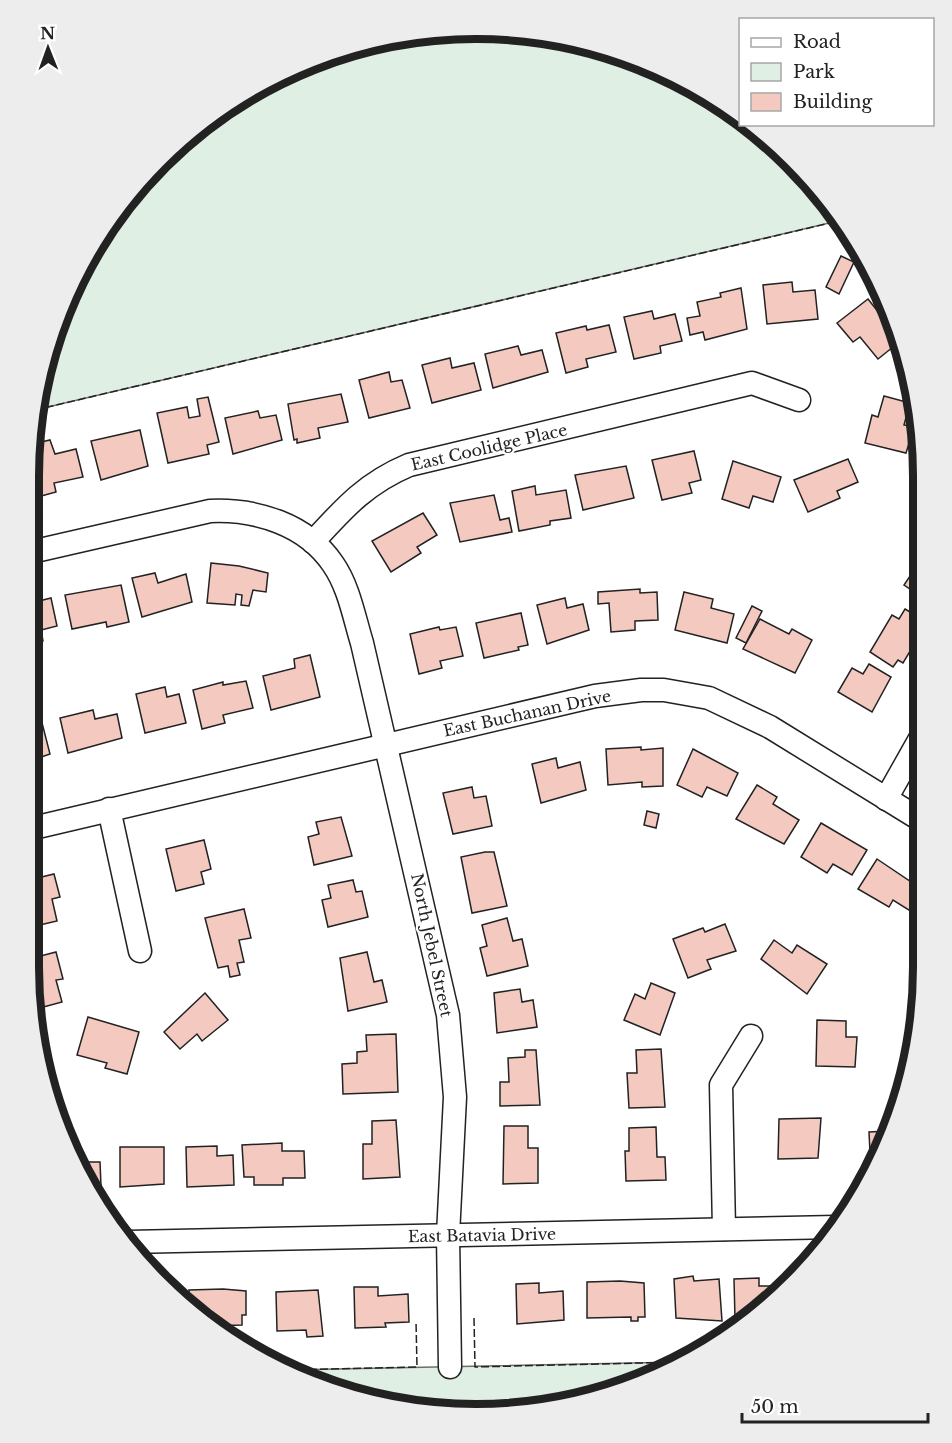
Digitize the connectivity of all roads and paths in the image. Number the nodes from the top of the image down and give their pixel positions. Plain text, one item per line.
1 (800, 400) dead end
2 (313, 542) junction
3 (39, 550) edge
4 (387, 744) junction
5 (913, 751) edge
6 (886, 799) junction
7 (109, 809) junction
8 (913, 815) edge
9 (39, 827) edge
10 (140, 951) dead end
11 (751, 1036) dead end
12 (827, 1227) edge
13 (724, 1229) junction
14 (448, 1235) junction
15 (136, 1242) edge
16 (450, 1367) dead end

1 - 2 street, East Coolidge Place
2 - 3 street
2 - 4 street, North Jebel Street
4 - 6 street, East Buchanan Drive
4 - 7 street, East Buchanan Drive
4 - 14 street, North Jebel Street
5 - 6 street
6 - 8 street, East Buchanan Drive
7 - 9 street, East Buchanan Drive
7 - 10 street
11 - 13 street
12 - 13 street, East Batavia Drive
13 - 14 street, East Batavia Drive
14 - 15 street, East Batavia Drive
14 - 16 street, North Jebel Street

